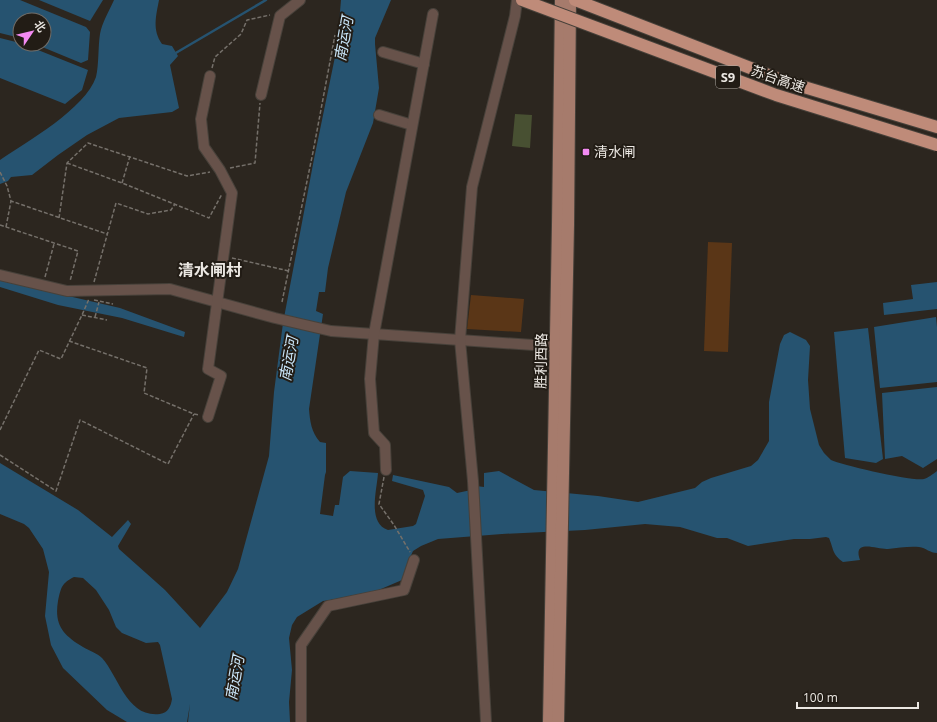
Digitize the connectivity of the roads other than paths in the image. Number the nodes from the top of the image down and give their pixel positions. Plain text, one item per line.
1 (300, 0) edge
2 (517, 0) edge
3 (522, 0) edge
4 (561, 0) edge
5 (570, 0) edge
6 (576, 0) edge
7 (433, 14) dead end
8 (383, 52) dead end
9 (424, 64) junction
10 (210, 76) road end
11 (261, 95) road end
12 (379, 115) dead end
13 (412, 125) junction
14 (937, 127) edge
15 (937, 145) edge
16 (0, 275) edge
17 (216, 302) junction
18 (374, 334) junction
19 (460, 340) junction
20 (561, 347) junction
21 (208, 417) road end
22 (386, 470) road end
23 (557, 536) junction
24 (414, 560) road end
25 (301, 722) edge
26 (486, 722) edge
27 (549, 722) edge
28 (558, 722) edge

1 - 11 street
2 - 19 street
3 - 15 highway, 苏台高速 / S9, bridge
4 - 20 main road, 胜利西路
5 - 20 main road, 胜利西路
6 - 14 highway, 苏台高速 / S9
7 - 9 street
8 - 9 street
9 - 13 street
10 - 17 street
12 - 13 street
13 - 18 street
16 - 17 street
17 - 18 street
17 - 21 street
18 - 19 street
18 - 22 street
19 - 20 street
19 - 26 street
20 - 23 main road, 胜利西路
23 - 27 main road, 胜利西路
23 - 28 main road, 胜利西路
24 - 25 street

